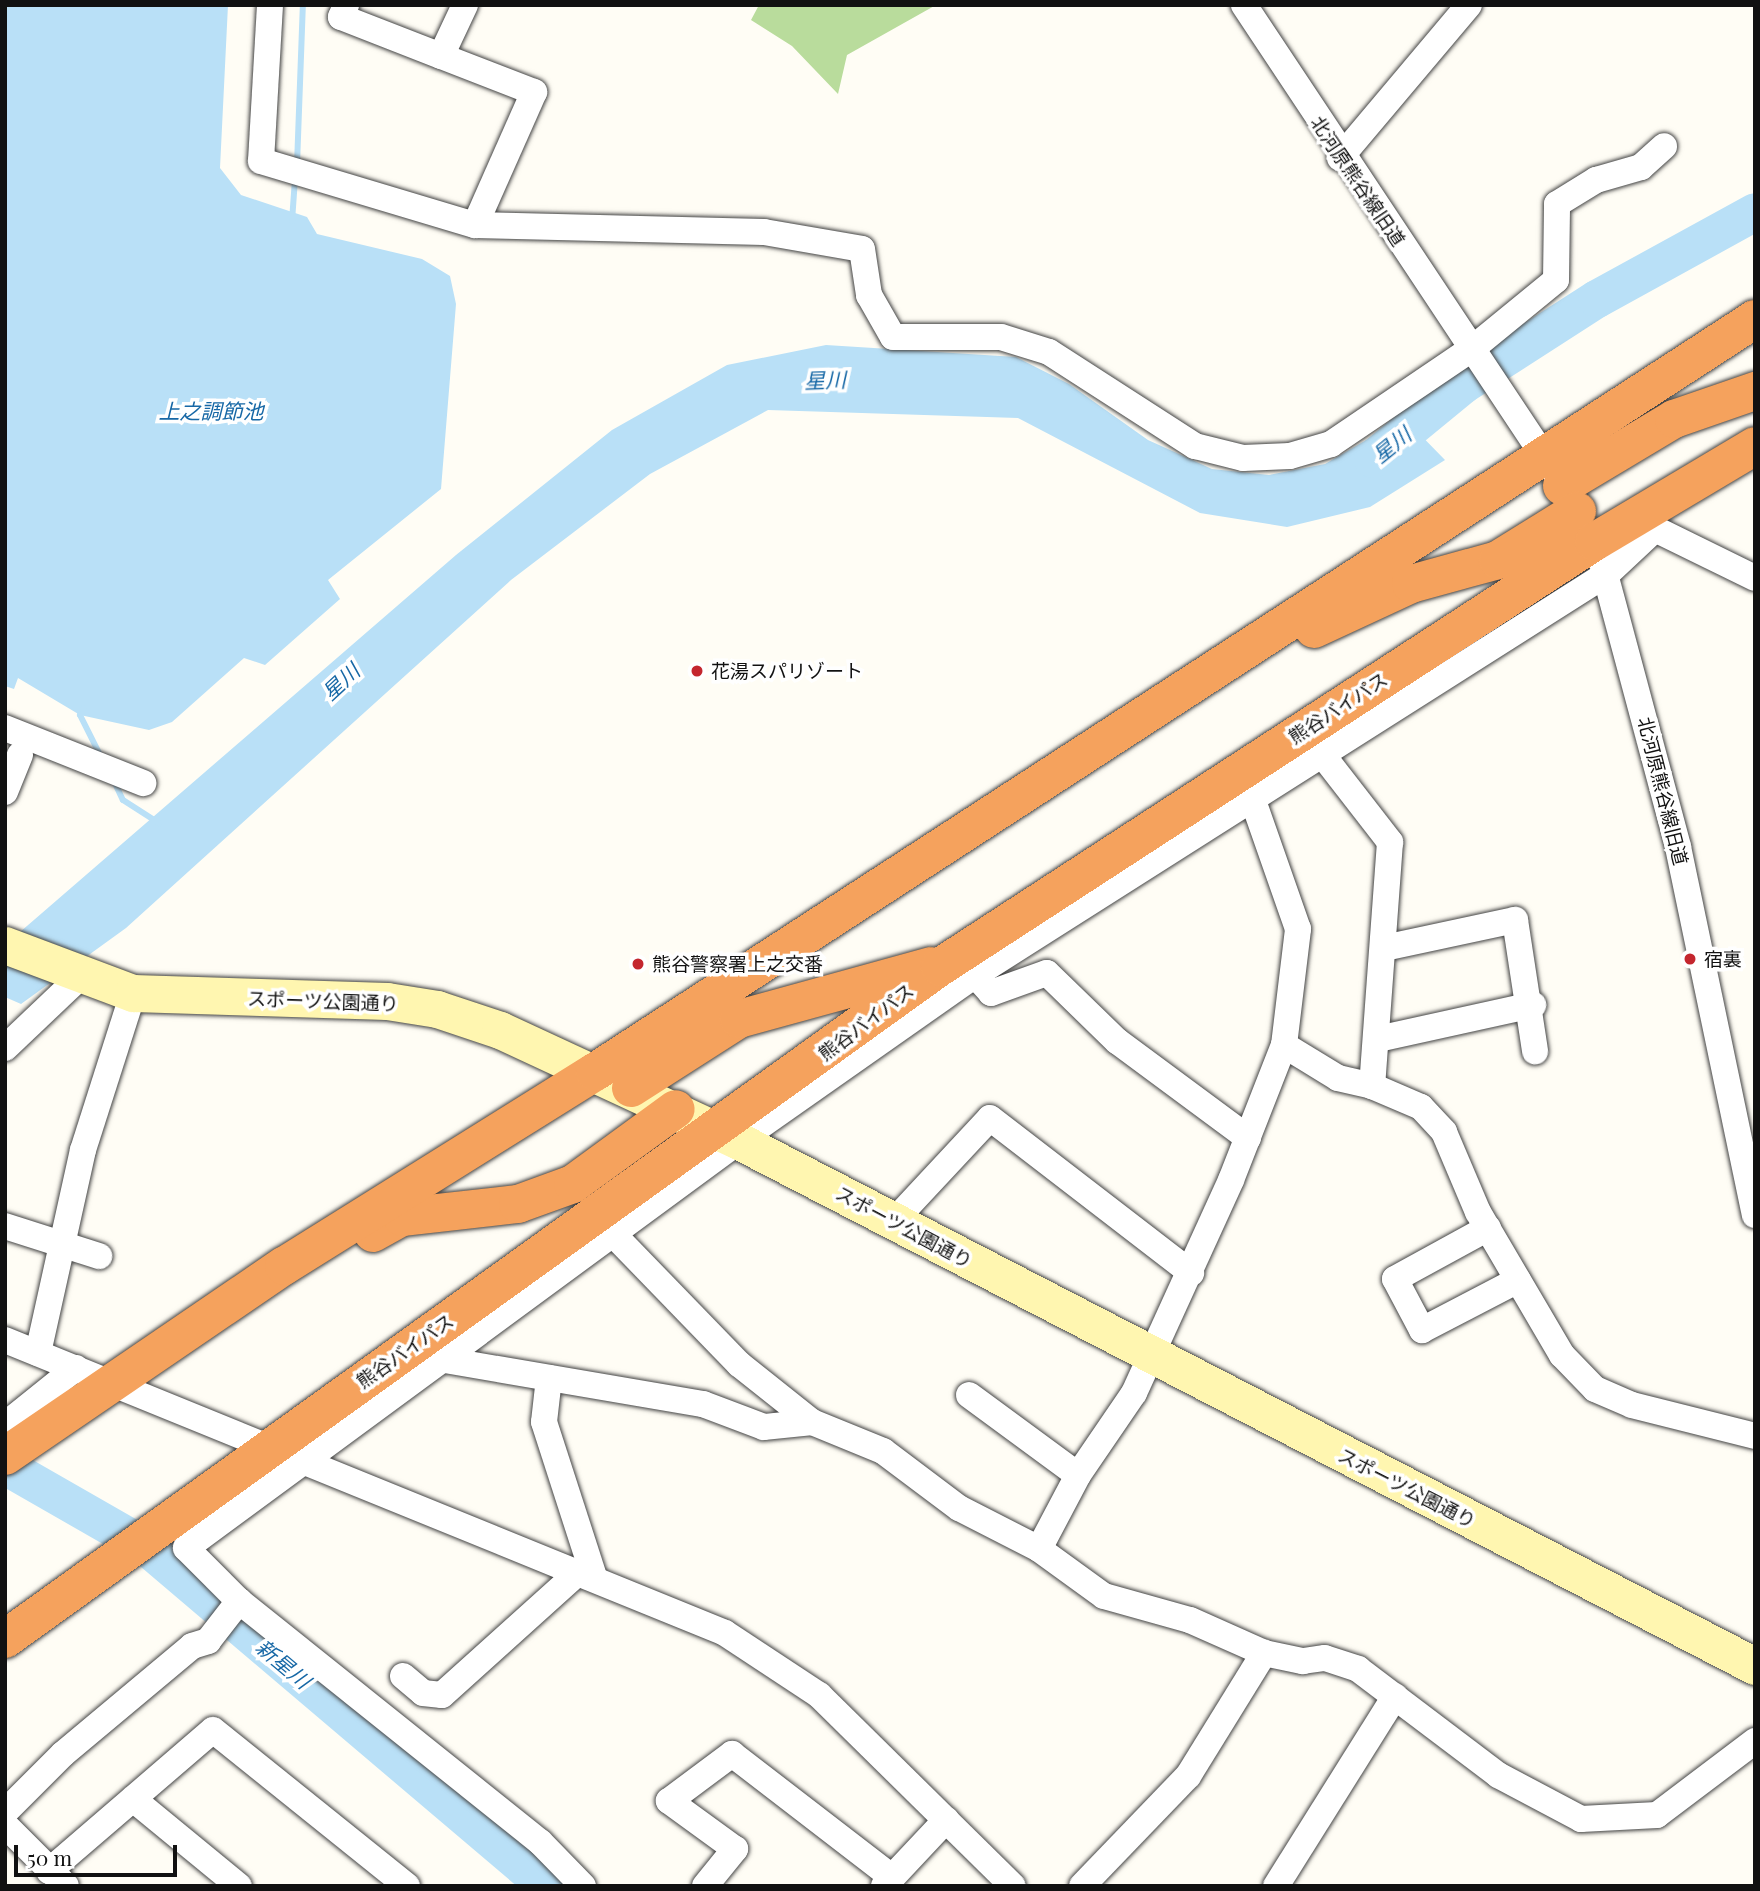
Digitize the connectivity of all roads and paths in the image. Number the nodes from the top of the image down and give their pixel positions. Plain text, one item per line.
1 (270, 5) edge
2 (346, 5) edge
3 (465, 5) edge
4 (1244, 5) edge
5 (1469, 5) edge
6 (441, 56) junction
7 (1664, 146) dead end
8 (1340, 158) junction
9 (475, 225) junction
10 (1755, 319) edge
11 (1475, 351) junction
12 (1755, 391) edge
13 (1755, 446) edge
14 (1577, 513) junction
15 (1755, 578) edge
16 (1221, 663) junction
17 (5, 728) edge
18 (1321, 753) junction
19 (20, 755) dead end
20 (143, 783) dead end
21 (5, 792) edge
22 (1251, 795) junction
23 (5, 945) edge
24 (1384, 947) junction
25 (958, 971) junction
26 (81, 976) junction
27 (133, 993) junction
28 (1533, 1006) junction
29 (1378, 1040) junction
30 (1284, 1045) junction
31 (5, 1048) edge
32 (1535, 1051) dead end
33 (595, 1072) junction
34 (1372, 1086) junction
35 (631, 1088) junction
36 (676, 1109) junction
37 (729, 1136) junction
38 (1248, 1138) junction
39 (1755, 1214) edge
40 (893, 1222) junction
41 (5, 1226) edge
42 (1488, 1228) junction
43 (614, 1235) junction
44 (62, 1244) junction
45 (99, 1256) dead end
46 (1191, 1273) junction
47 (264, 1280) junction
48 (1518, 1280) junction
49 (5, 1340) edge
50 (38, 1353) junction
51 (1152, 1356) junction
52 (439, 1359) junction
53 (76, 1368) junction
54 (549, 1378) junction
55 (115, 1384) junction
56 (969, 1395) dead end
57 (812, 1422) junction
58 (1755, 1436) edge
59 (9, 1443) edge
60 (268, 1447) junction
61 (303, 1462) junction
62 (1078, 1475) junction
63 (1039, 1549) junction
64 (587, 1573) junction
65 (239, 1602) junction
66 (5, 1639) edge
67 (1264, 1653) junction
68 (1755, 1666) edge
69 (403, 1676) dead end
70 (1395, 1696) junction
71 (1755, 1741) edge
72 (132, 1799) junction
73 (5, 1812) edge
74 (946, 1820) junction
75 (5, 1825) edge
76 (58, 1878) edge
77 (888, 1881) edge
78 (239, 1886) edge
79 (407, 1886) edge
80 (583, 1886) edge
81 (706, 1886) edge
82 (1013, 1886) edge
83 (1082, 1886) edge
84 (1276, 1886) edge

1 - 9 street
2 - 6 street
3 - 6 street
4 - 8 street, 北河原熊谷線旧道
5 - 8 street
6 - 9 street
7 - 11 street
8 - 11 street, 北河原熊谷線旧道
9 - 11 street
10 - 14 highway, 熊谷バイパス
11 - 14 street, 北河原熊谷線旧道
12 - 14 highway
13 - 14 highway, 熊谷バイパス
14 - 15 street
14 - 16 highway, 熊谷バイパス
14 - 16 highway
14 - 18 street
14 - 25 highway, 熊谷バイパス
14 - 39 street, 北河原熊谷線旧道
16 - 33 highway, 熊谷バイパス
17 - 20 street
18 - 22 street
18 - 24 street
19 - 21 street
22 - 25 street
22 - 30 street
23 - 26 street, スポーツ公園通り
24 - 28 street
24 - 29 street
25 - 35 highway
25 - 37 highway, 熊谷バイパス
25 - 38 street
26 - 27 street, スポーツ公園通り
26 - 31 street
27 - 33 street, スポーツ公園通り
27 - 44 street
28 - 29 street
28 - 32 street
29 - 34 street
30 - 34 street
30 - 38 street
33 - 35 street, スポーツ公園通り
33 - 47 highway, 熊谷バイパス
34 - 42 street
35 - 36 street, スポーツ公園通り
36 - 37 street, スポーツ公園通り
36 - 47 highway
37 - 40 street, スポーツ公園通り
37 - 43 street
37 - 60 highway, 熊谷バイパス
38 - 46 street
40 - 46 street
40 - 51 street, スポーツ公園通り
41 - 44 street
42 - 48 street
42 - 48 street
43 - 52 street
43 - 57 street
44 - 45 street
44 - 50 street
46 - 51 street
47 - 55 highway, 熊谷バイパス
48 - 58 street
49 - 50 street
50 - 53 street
51 - 62 street
51 - 68 street, スポーツ公園通り
52 - 54 street
52 - 61 street
53 - 55 street
53 - 59 street
54 - 57 street
54 - 64 street
55 - 59 highway, 熊谷バイパス
55 - 60 street
56 - 62 street
57 - 63 street
60 - 61 street
60 - 66 highway, 熊谷バイパス
61 - 64 street
61 - 65 street
62 - 63 street
63 - 67 street
64 - 69 street
64 - 74 street
65 - 73 street
65 - 80 street
67 - 70 street
67 - 83 street
70 - 71 street
70 - 84 street
72 - 76 street
72 - 78 street
72 - 79 street
74 - 77 street
74 - 82 street
75 - 76 street
77 - 81 street

